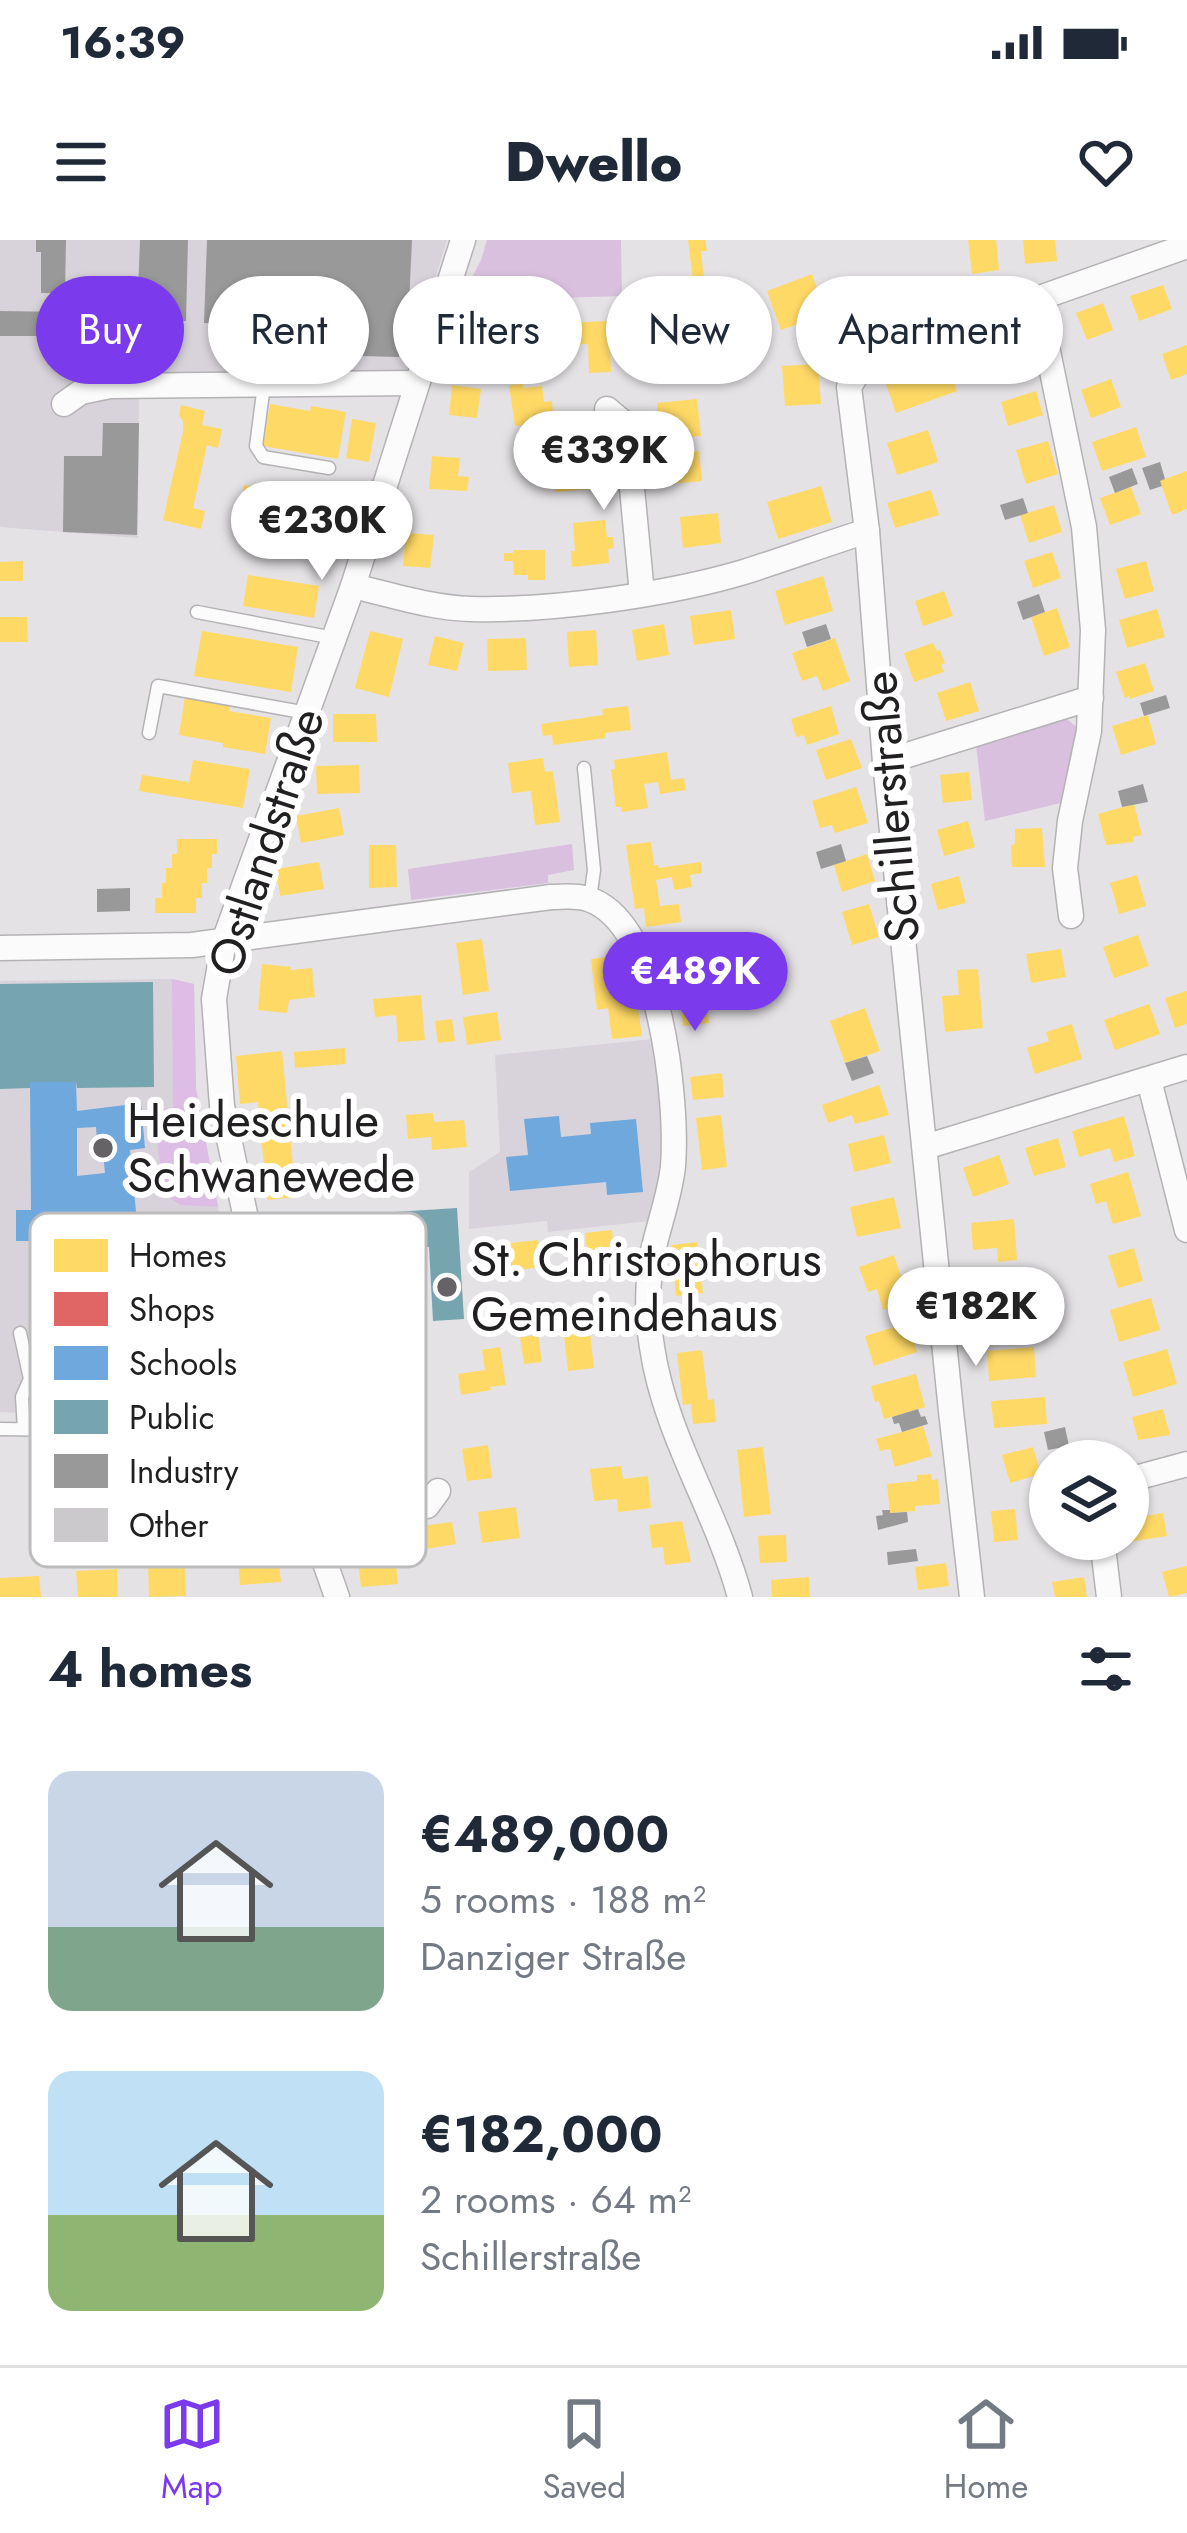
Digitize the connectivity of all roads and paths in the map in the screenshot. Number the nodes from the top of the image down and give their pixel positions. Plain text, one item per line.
1 (463, 240) edge
2 (1187, 246) edge
3 (451, 276) edge
4 (1063, 289) edge
5 (393, 383) edge
6 (416, 384) edge
7 (851, 384) edge
8 (1055, 384) edge
9 (264, 385) junction
10 (64, 404) dead end
11 (607, 410) dead end
12 (329, 468) dead end
13 (867, 531) junction
14 (353, 586) junction
15 (643, 594) junction
16 (196, 612) dead end
17 (334, 638) junction
18 (1091, 698) junction
19 (307, 713) junction
20 (149, 733) dead end
21 (886, 762) junction
22 (584, 768) dead end
23 (590, 899) junction
24 (1071, 916) dead end
25 (224, 940) junction
26 (0, 948) edge
27 (1187, 1067) edge
28 (1149, 1080) junction
29 (925, 1147) junction
30 (244, 1213) edge
31 (1187, 1230) edge
32 (20, 1333) dead end
33 (0, 1429) edge
34 (24, 1429) junction
35 (30, 1429) edge
36 (1187, 1464) edge
37 (1149, 1474) edge
38 (438, 1491) dead end
39 (426, 1506) edge
40 (1105, 1560) edge
41 (325, 1567) edge
42 (334, 1596) edge
43 (740, 1597) edge
44 (972, 1597) edge
45 (1109, 1597) edge

1 - 3 street, Ostlandstraße
2 - 4 street, Schillerstraße
5 - 9 street
6 - 14 street, Ostlandstraße
7 - 13 street, Schillerstraße
8 - 18 street
9 - 10 street
9 - 12 lane
11 - 15 street
13 - 15 street
13 - 21 street, Schillerstraße
14 - 15 street
14 - 17 street, Ostlandstraße
16 - 17 lane
17 - 19 street, Ostlandstraße
18 - 21 street
18 - 24 street
19 - 20 lane
19 - 25 street, Ostlandstraße
21 - 29 street, Schillerstraße
22 - 23 lane
23 - 25 street
23 - 43 street
25 - 26 street
25 - 30 street, Ostlandstraße
27 - 28 street
28 - 29 street
28 - 31 street
29 - 44 street, Schillerstraße
32 - 34 lane
33 - 34 lane
34 - 35 lane
36 - 37 street
38 - 39 street
40 - 45 street
41 - 42 street, Ostlandstraße

